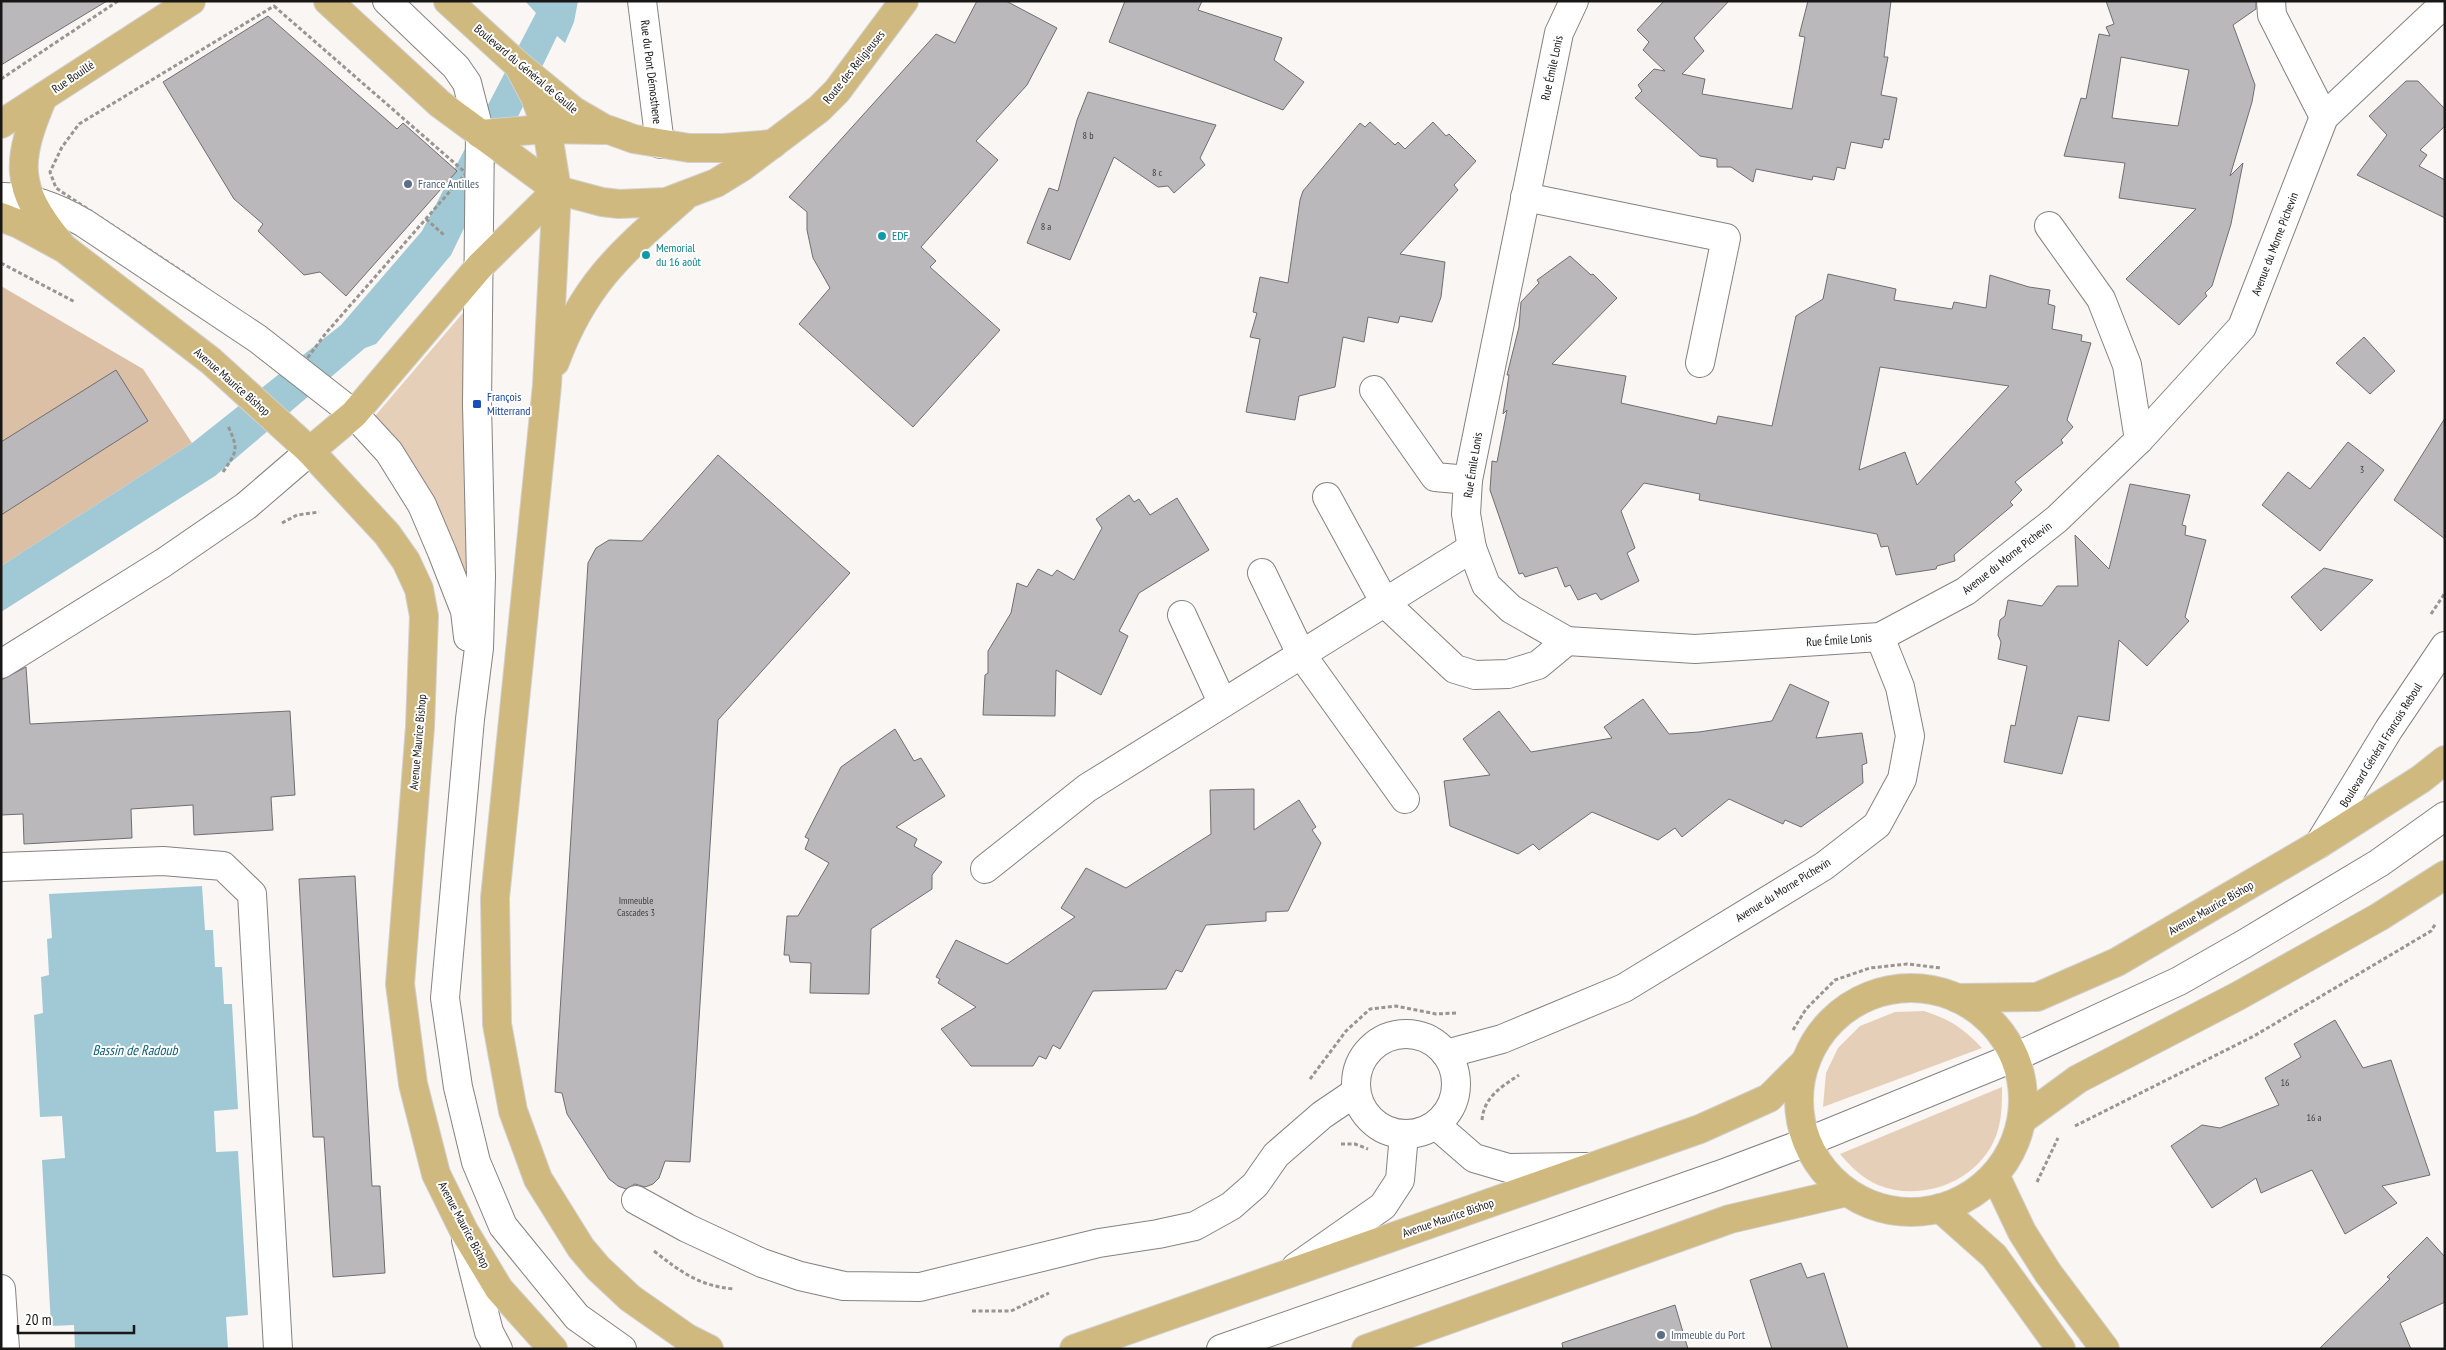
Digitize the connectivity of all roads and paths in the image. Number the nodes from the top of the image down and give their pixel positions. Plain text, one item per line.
1 (118, 1) edge
2 (169, 1) edge
3 (190, 1) edge
4 (328, 1) edge
5 (387, 1) edge
6 (448, 1) edge
7 (642, 1) edge
8 (904, 1) edge
9 (1574, 1) edge
10 (2271, 1) edge
11 (2445, 3) edge
12 (146, 30) junction
13 (518, 65) junction
14 (1, 79) edge
15 (43, 97) junction
16 (2324, 117) junction
17 (1, 124) edge
18 (547, 129) junction
19 (609, 130) junction
20 (480, 134) junction
21 (660, 144) junction
22 (773, 144) junction
23 (50, 172) dead end
24 (557, 190) junction
25 (1, 197) edge
26 (684, 197) junction
27 (1526, 198) junction
28 (31, 201) junction
29 (1, 217) edge
30 (426, 219) junction
31 (2049, 226) dead end
32 (448, 238) dead end
33 (65, 250) junction
34 (1, 263) edge
35 (480, 266) junction
36 (81, 306) dead end
37 (326, 333) dead end
38 (1700, 363) dead end
39 (547, 385) junction
40 (1374, 390) dead end
41 (354, 414) junction
42 (228, 424) dead end
43 (2139, 440) junction
44 (310, 451) junction
45 (223, 472) dead end
46 (1468, 480) junction
47 (1326, 497) dead end
48 (1472, 548) junction
49 (1262, 573) dead end
50 (2445, 593) edge
51 (1386, 604) junction
52 (1182, 615) dead end
53 (2429, 617) dead end
54 (1880, 637) junction
55 (1567, 641) junction
56 (2445, 646) edge
57 (1301, 654) junction
58 (1, 664) edge
59 (1222, 702) junction
60 (470, 719) junction
61 (2445, 760) edge
62 (1405, 799) dead end
63 (2445, 816) edge
64 (2318, 844) junction
65 (1, 867) edge
66 (985, 869) dead end
67 (2445, 875) edge
68 (2440, 915) dead end
69 (1945, 969) dead end
70 (1956, 998) junction
71 (1792, 1031) dead end
72 (1446, 1054) junction
73 (2015, 1057) junction
74 (1806, 1061) junction
75 (1519, 1075) dead end
76 (1356, 1092) junction
77 (2023, 1119) junction
78 (1436, 1125) junction
79 (1482, 1126) dead end
80 (2069, 1129) dead end
81 (1404, 1134) junction
82 (2060, 1134) dead end
83 (1807, 1142) junction
84 (1338, 1144) dead end
85 (1371, 1150) dead end
86 (1593, 1167) junction
87 (1995, 1175) junction
88 (2035, 1186) dead end
89 (1847, 1192) junction
90 (636, 1200) dead end
91 (1940, 1208) junction
92 (464, 1231) junction
93 (1283, 1277) junction
94 (1, 1289) edge
95 (5, 1349) edge
96 (278, 1349) edge
97 (498, 1349) edge
98 (553, 1349) edge
99 (622, 1349) edge
100 (709, 1349) edge
101 (1074, 1349) edge
102 (1221, 1349) edge
103 (1366, 1349) edge
104 (2061, 1349) edge
105 (2105, 1349) edge

1 - 14 path
2 - 12 main road
3 - 12 main road
4 - 20 main road
5 - 20 street
6 - 13 main road, Boulevard du Général de Gaulle
7 - 21 street, Rue du Pont Démosthene
8 - 22 main road, Route des Religieuses
9 - 27 street, Rue Émile Lonis
10 - 16 street
11 - 16 street, Avenue du Morne Pichevin
12 - 15 main road, Rue Bouillé
13 - 18 main road
13 - 19 main road, Boulevard du Général de Gaulle
15 - 17 main road, Rue Bouillé
15 - 28 main road, Avenue Maurice Bishop
16 - 43 street, Avenue du Morne Pichevin
18 - 19 main road, Boulevard du Général de Gaulle
18 - 20 main road, Boulevard du Général de Gaulle
18 - 24 main road
19 - 21 main road, Boulevard du Général de Gaulle
20 - 24 main road
20 - 35 street
21 - 22 main road, Boulevard du Général de Gaulle
22 - 26 main road
23 - 30 path
24 - 26 main road
24 - 35 main road
24 - 39 main road
25 - 28 street
26 - 39 main road
27 - 38 street
27 - 46 street, Rue Émile Lonis
28 - 33 main road, Avenue Maurice Bishop
28 - 41 street
29 - 33 main road, Avenue Maurice Bishop
30 - 32 path
30 - 37 path
31 - 43 street
33 - 44 main road, Avenue Maurice Bishop
34 - 36 path
35 - 41 main road
35 - 60 street
39 - 100 main road
40 - 46 street
41 - 44 main road
41 - 60 street
42 - 45 path
43 - 54 street, Avenue du Morne Pichevin
44 - 58 street
44 - 92 main road, Avenue Maurice Bishop
46 - 48 street, Rue Émile Lonis
47 - 51 street
48 - 51 street
48 - 55 street, Rue Émile Lonis
49 - 57 street
50 - 53 path
51 - 55 street
51 - 57 street
52 - 59 street
54 - 55 street, Rue Émile Lonis
54 - 72 street, Avenue du Morne Pichevin
56 - 64 street, Boulevard Général Francois Reboul
57 - 59 street
57 - 62 street
59 - 66 street
60 - 99 street
61 - 64 main road, Avenue Maurice Bishop
63 - 73 street
64 - 70 main road, Avenue Maurice Bishop
65 - 96 street
67 - 77 main road
68 - 80 path
69 - 71 path
70 - 73 main road
70 - 74 main road
72 - 76 street
72 - 78 street
73 - 77 main road
73 - 83 street
74 - 83 main road
74 - 86 main road, Avenue Maurice Bishop
75 - 79 path
76 - 81 street
76 - 90 street
77 - 87 main road
78 - 81 street
78 - 86 street
81 - 93 street
82 - 88 path
83 - 89 main road
83 - 102 street
84 - 85 path
86 - 93 main road, Avenue Maurice Bishop
87 - 91 main road
87 - 105 main road
89 - 91 main road
89 - 103 main road
91 - 104 main road
92 - 97 street
92 - 98 main road, Avenue Maurice Bishop
93 - 101 main road, Avenue Maurice Bishop
94 - 95 street

